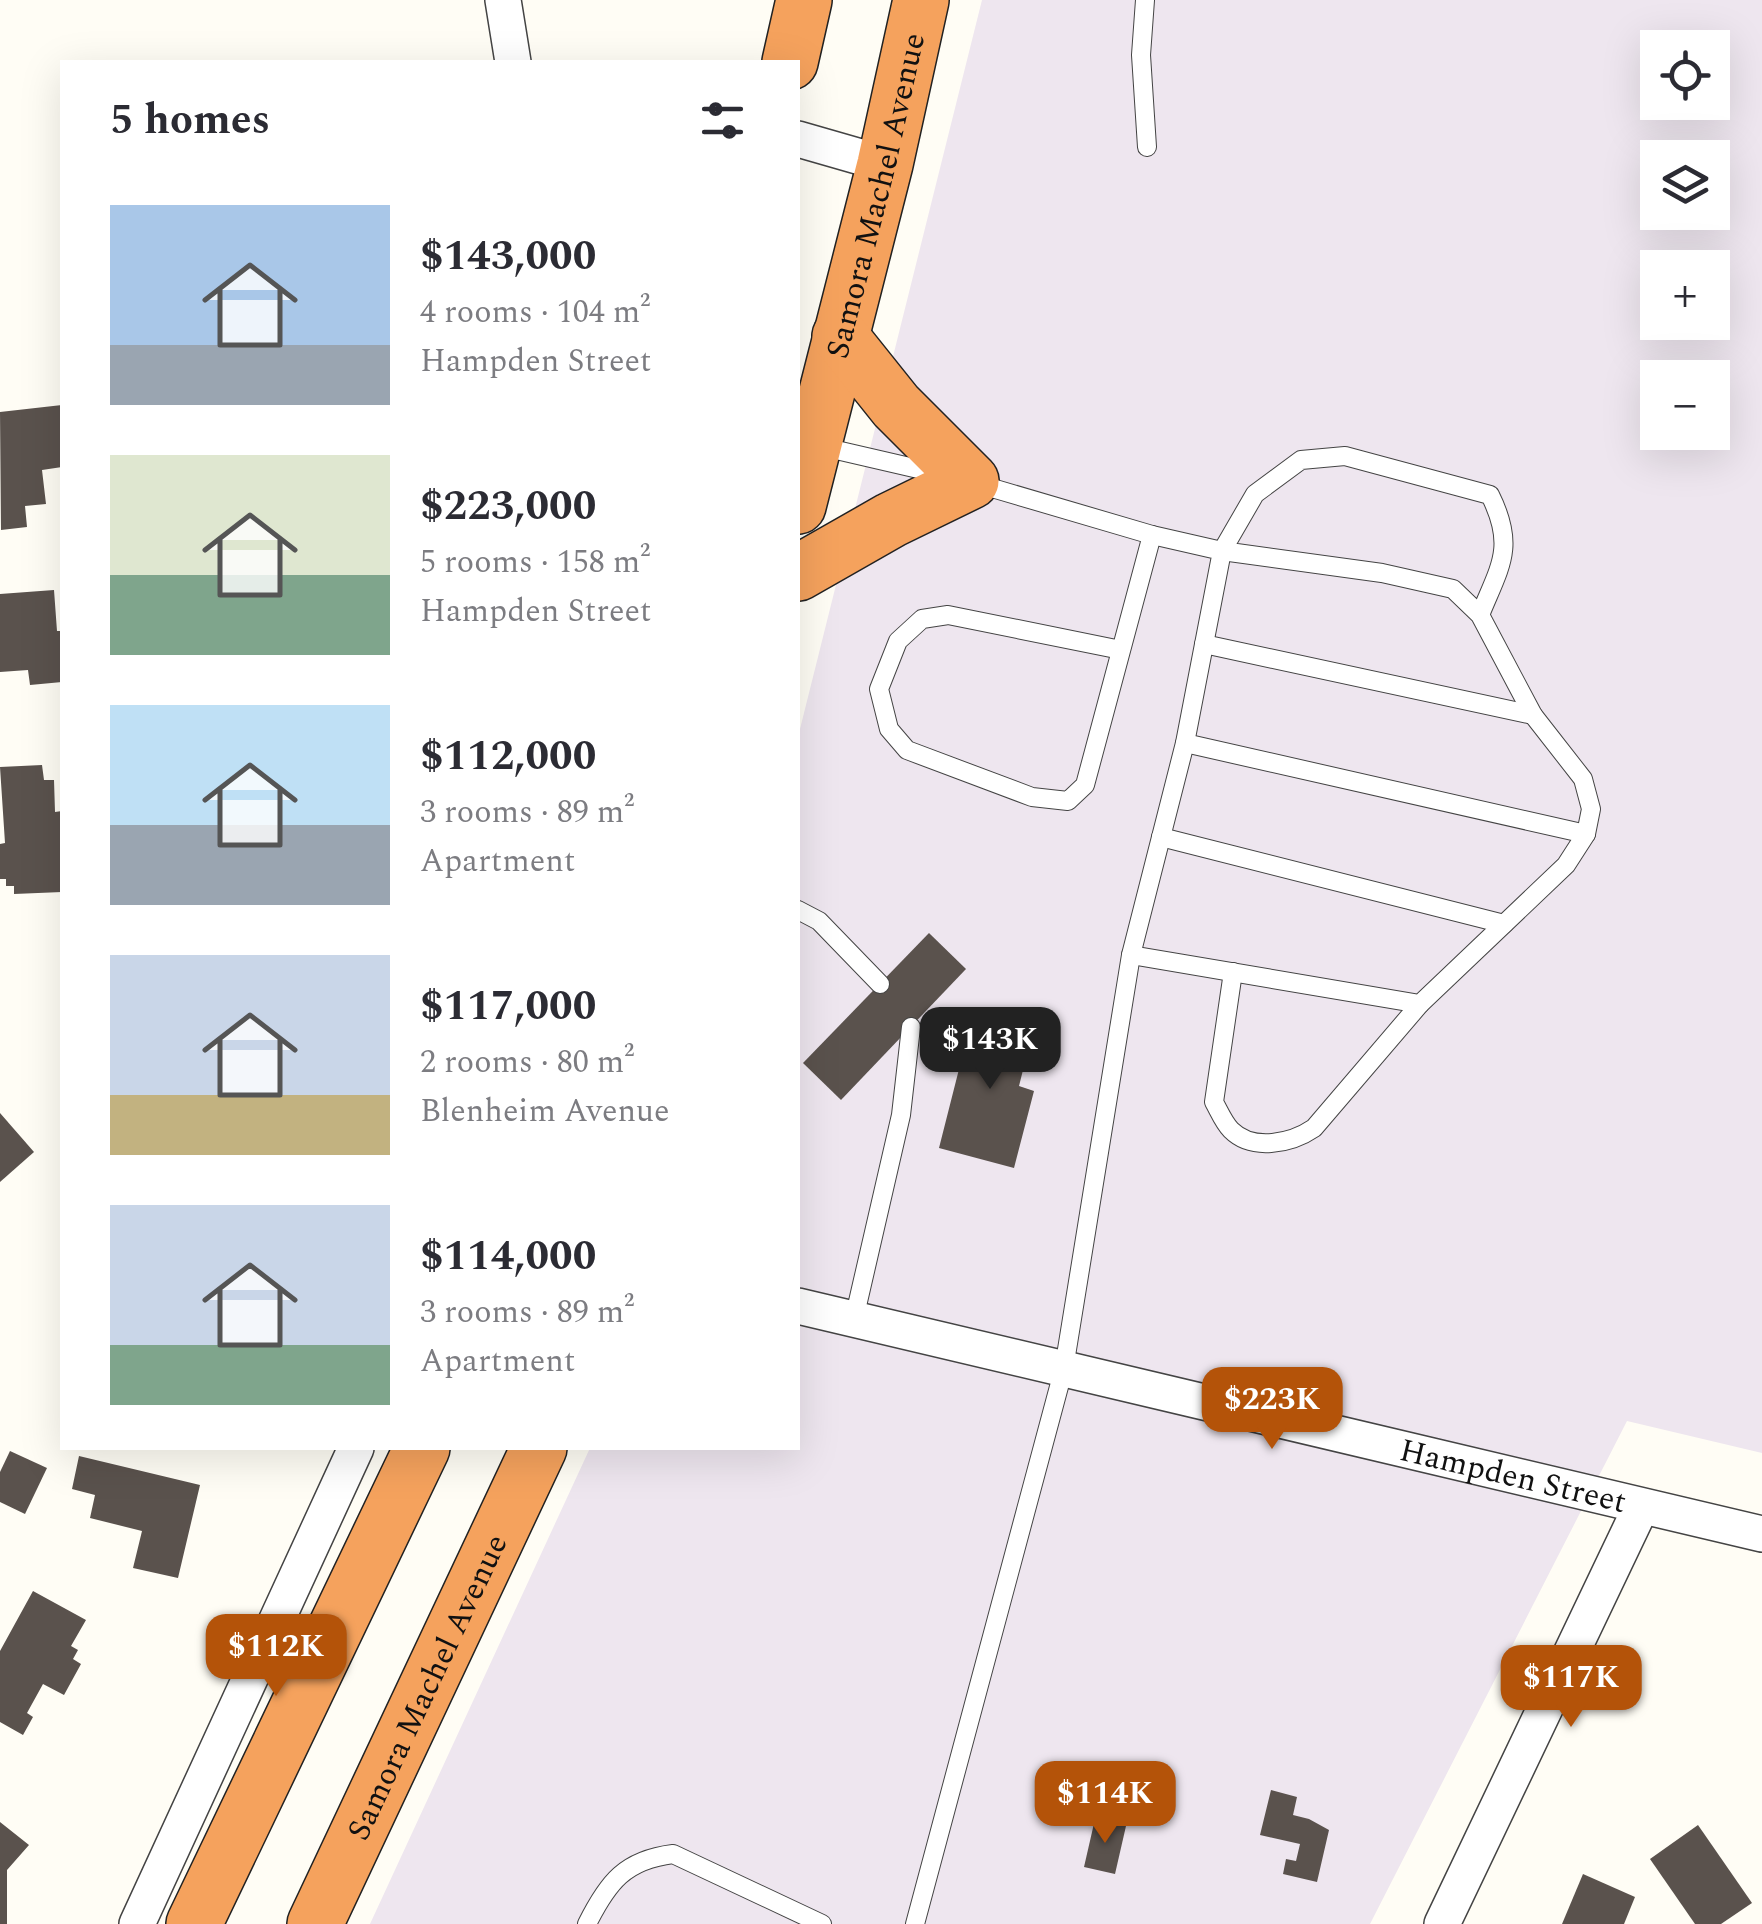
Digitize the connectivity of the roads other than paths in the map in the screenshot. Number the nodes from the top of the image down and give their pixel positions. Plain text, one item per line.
1 (503, 0) edge
2 (804, 0) edge
3 (921, 0) edge
4 (1145, 0) edge
5 (513, 60) edge
6 (790, 60) edge
7 (800, 140) edge
8 (1146, 146) dead end
9 (885, 164) junction
10 (840, 336) junction
11 (805, 443) edge
12 (971, 482) junction
13 (800, 488) edge
14 (1152, 535) junction
15 (1222, 552) junction
16 (800, 573) edge
17 (1480, 615) junction
18 (1204, 644) junction
19 (1121, 650) junction
20 (1533, 715) junction
21 (1185, 743) junction
22 (1586, 834) junction
23 (1161, 837) junction
24 (800, 911) edge
25 (1504, 924) junction
26 (1131, 956) junction
27 (1233, 972) junction
28 (880, 984) dead end
29 (1420, 1004) junction
30 (911, 1027) dead end
31 (800, 1306) edge
32 (854, 1319) junction
33 (1064, 1368) junction
34 (355, 1450) edge
35 (421, 1450) edge
36 (538, 1450) edge
37 (1642, 1507) junction
38 (1762, 1534) edge
39 (137, 1924) edge
40 (194, 1924) edge
41 (315, 1924) edge
42 (588, 1924) edge
43 (822, 1924) edge
44 (915, 1924) edge
45 (1442, 1924) edge

1 - 5 street
2 - 6 highway
3 - 9 highway, Samora Machel Avenue
4 - 8 lane
7 - 9 street
9 - 10 highway, Samora Machel Avenue
10 - 11 highway, Samora Machel Avenue
10 - 12 highway
11 - 12 lane
11 - 13 highway, Samora Machel Avenue
12 - 14 lane
12 - 16 highway
14 - 15 lane
14 - 19 lane
15 - 17 lane
15 - 17 lane
15 - 18 lane
17 - 20 lane
18 - 20 lane
18 - 21 lane
19 - 19 lane
20 - 22 lane
21 - 22 lane
21 - 23 lane
22 - 25 lane
23 - 25 lane
23 - 26 lane
24 - 28 lane
25 - 29 lane
26 - 27 lane
26 - 33 lane
27 - 29 lane
27 - 29 lane
30 - 32 lane
31 - 32 street, Hampden Street
32 - 33 street, Hampden Street
33 - 37 street, Hampden Street
33 - 44 lane
34 - 39 street
35 - 40 highway
36 - 41 highway, Samora Machel Avenue
37 - 38 street, Hampden Street
37 - 45 street
42 - 43 lane

